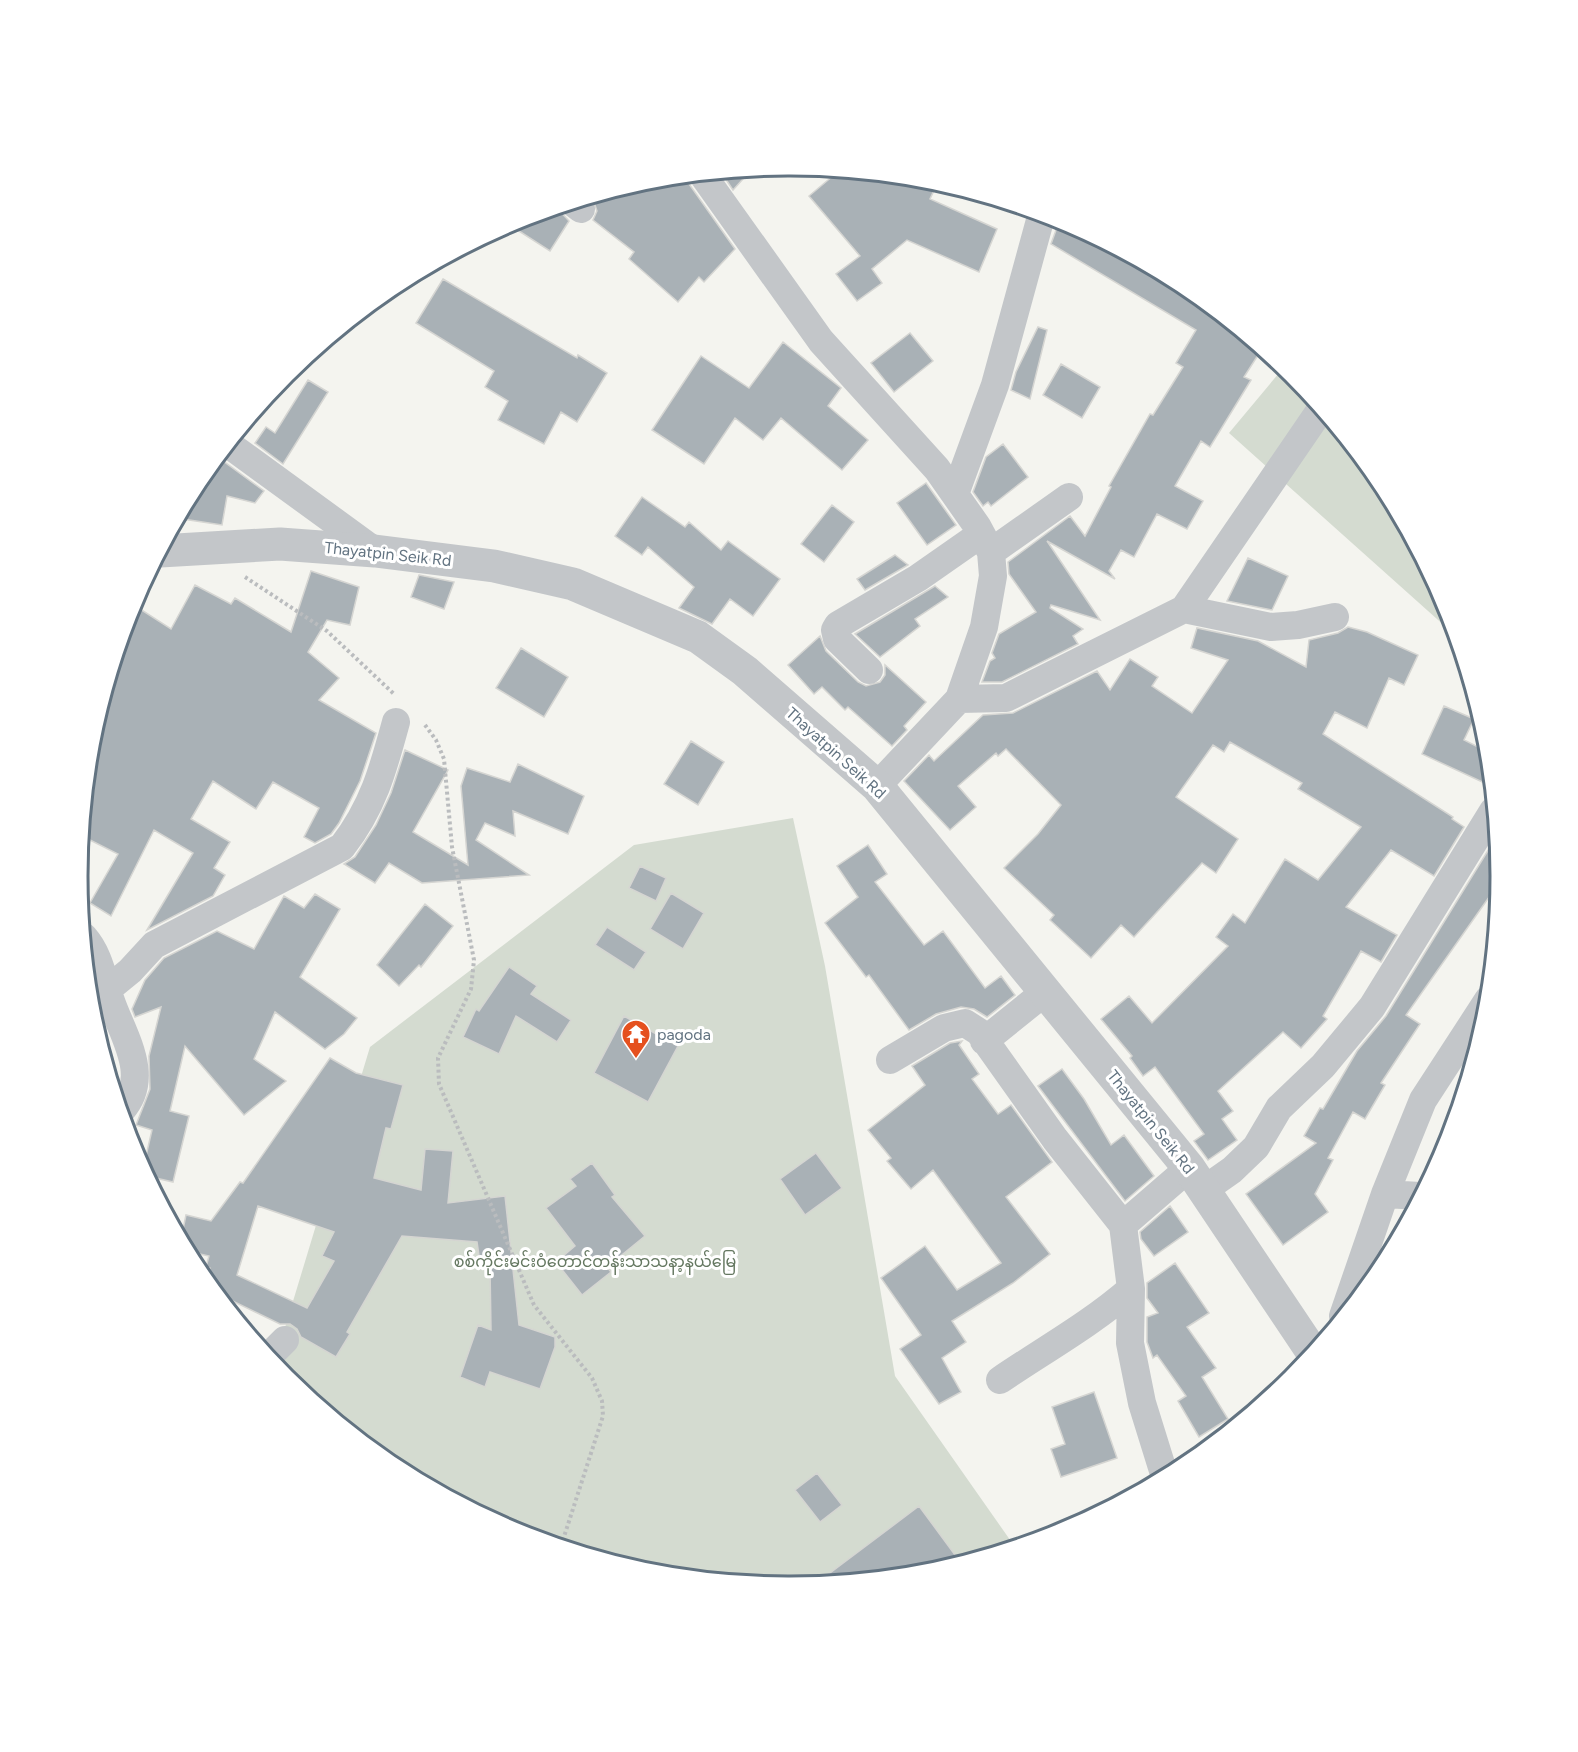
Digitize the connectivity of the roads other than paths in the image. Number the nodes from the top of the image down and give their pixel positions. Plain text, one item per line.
1 (707, 180) edge
2 (1039, 222) edge
3 (1317, 415) edge
4 (234, 449) edge
5 (955, 494) junction
6 (1069, 497) dead end
7 (986, 543) junction
8 (169, 550) edge
9 (375, 551) junction
10 (1184, 609) junction
11 (1335, 616) dead end
12 (869, 670) dead end
13 (959, 699) junction
14 (406, 714) road end
15 (877, 786) junction
16 (1487, 820) edge
17 (93, 957) edge
18 (108, 989) junction
19 (1045, 992) junction
20 (1474, 1020) edge
21 (984, 1041) junction
22 (890, 1060) dead end
23 (126, 1101) edge
24 (1197, 1179) junction
25 (1385, 1194) junction
26 (1412, 1196) edge
27 (1123, 1225) junction
28 (1131, 1289) junction
29 (1351, 1294) edge
30 (1308, 1346) edge
31 (1000, 1380) dead end
32 (1162, 1468) edge

1 - 5 street
2 - 5 street
3 - 10 street
4 - 9 street
5 - 7 street
6 - 7 street
7 - 12 street
7 - 13 street
8 - 9 street, Thayatpin Seik Rd
9 - 15 street, Thayatpin Seik Rd
10 - 11 street
10 - 13 street
13 - 15 street
14 - 18 street
15 - 19 street, Thayatpin Seik Rd
16 - 24 street
17 - 18 street
18 - 23 street
19 - 21 street
19 - 24 street, Thayatpin Seik Rd
20 - 25 street
21 - 22 street
21 - 27 street
24 - 27 street
24 - 30 street, Thayatpin Seik Rd
25 - 26 street
25 - 29 street
27 - 28 street
28 - 31 street
28 - 32 street

